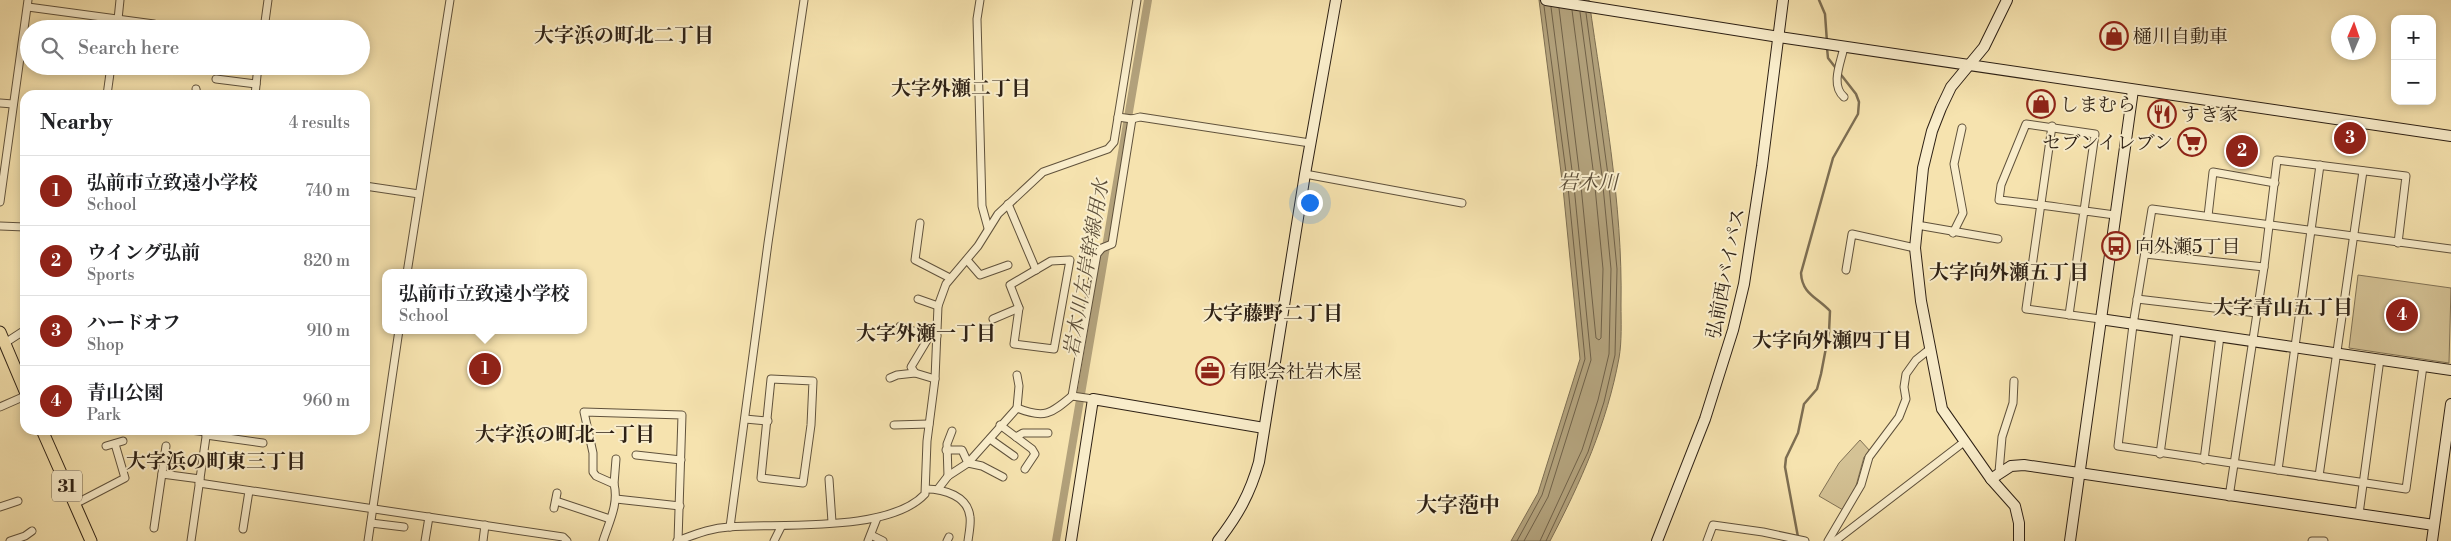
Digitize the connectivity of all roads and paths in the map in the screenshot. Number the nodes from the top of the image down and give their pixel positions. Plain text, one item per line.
1 (120, 0) edge
2 (268, 0) edge
3 (450, 0) edge
4 (804, 0) edge
5 (980, 0) edge
6 (1137, 0) edge
7 (1336, 0) edge
8 (1546, 0) edge
9 (1783, 0) edge
10 (2007, 0) edge
11 (28, 3) edge
12 (118, 19) junction
13 (27, 20) edge
14 (125, 20) edge
15 (265, 20) edge
16 (1779, 37) junction
17 (1844, 46) junction
18 (1969, 66) junction
19 (20, 71) edge
20 (110, 75) edge
21 (257, 75) edge
22 (216, 79) dead end
23 (256, 84) junction
24 (108, 90) edge
25 (255, 90) edge
26 (2133, 90) junction
27 (1844, 97) dead end
28 (0, 103) edge
29 (13, 104) junction
30 (1126, 118) junction
31 (2052, 126) junction
32 (1962, 128) dead end
33 (2451, 136) edge
34 (4, 144) edge
35 (1310, 144) junction
36 (2320, 165) junction
37 (2363, 171) junction
38 (1305, 174) junction
39 (2275, 183) junction
40 (370, 187) edge
41 (419, 194) junction
42 (0, 197) edge
43 (1462, 203) dead end
44 (1008, 204) junction
45 (2040, 204) junction
46 (2084, 211) junction
47 (2115, 215) junction
48 (2208, 216) junction
49 (920, 223) dead end
50 (2269, 224) junction
51 (1917, 225) junction
52 (0, 226) edge
53 (20, 227) edge
54 (988, 228) junction
55 (2311, 231) junction
56 (1953, 233) junction
57 (2355, 236) junction
58 (1998, 239) dead end
59 (2398, 243) junction
60 (1915, 248) junction
61 (2451, 249) edge
62 (2145, 254) junction
63 (967, 260) junction
64 (1008, 265) dead end
65 (2264, 267) junction
66 (408, 269) edge
67 (1036, 270) junction
68 (1846, 270) dead end
69 (950, 278) junction
70 (918, 299) dead end
71 (2137, 299) junction
72 (938, 306) junction
73 (1019, 308) junction
74 (2257, 313) junction
75 (2069, 315) junction
76 (993, 319) dead end
77 (2100, 319) junction
78 (2133, 325) junction
79 (900, 326) dead end
80 (2177, 331) junction
81 (20, 332) edge
82 (398, 334) edge
83 (937, 336) junction
84 (2220, 336) junction
85 (2, 337) edge
86 (929, 337) junction
87 (2252, 340) junction
88 (2295, 346) junction
89 (1931, 348) junction
90 (2338, 352) junction
91 (2380, 359) junction
92 (2424, 366) junction
93 (2451, 370) edge
94 (915, 373) junction
95 (1017, 375) dead end
96 (890, 378) dead end
97 (20, 379) edge
98 (935, 379) junction
99 (2014, 381) dead end
100 (1081, 397) junction
101 (20, 398) edge
102 (2451, 404) edge
103 (0, 406) edge
104 (1017, 408) junction
105 (745, 419) junction
106 (768, 421) junction
107 (929, 424) junction
108 (894, 425) dead end
109 (1000, 425) junction
110 (1264, 428) junction
111 (952, 431) dead end
112 (1048, 433) dead end
113 (44, 435) edge
114 (207, 435) edge
115 (222, 435) edge
116 (1016, 437) junction
117 (990, 439) junction
118 (123, 441) dead end
119 (1964, 442) junction
120 (263, 443) dead end
121 (115, 444) junction
122 (106, 446) dead end
123 (166, 446) dead end
124 (946, 450) junction
125 (2160, 454) junction
126 (636, 455) dead end
127 (1014, 456) dead end
128 (616, 459) dead end
129 (681, 460) junction
130 (2204, 460) junction
131 (968, 464) junction
132 (2234, 465) junction
133 (1025, 468) dead end
134 (2278, 470) junction
135 (162, 474) junction
136 (2080, 474) junction
137 (948, 476) junction
138 (1995, 476) junction
139 (2319, 476) junction
140 (1003, 477) dead end
141 (829, 479) dead end
142 (199, 481) junction
143 (2364, 482) junction
144 (614, 484) junction
145 (926, 489) junction
146 (938, 489) junction
147 (249, 491) junction
148 (557, 493) dead end
149 (2229, 497) junction
150 (616, 499) junction
151 (18, 500) dead end
152 (75, 504) junction
153 (680, 506) junction
154 (0, 507) edge
155 (373, 508) junction
156 (2359, 514) junction
157 (429, 517) junction
158 (877, 518) junction
159 (610, 519) junction
160 (371, 522) junction
161 (832, 522) junction
162 (485, 525) junction
163 (2434, 525) junction
164 (730, 526) junction
165 (781, 526) junction
166 (404, 527) dead end
167 (154, 528) dead end
168 (243, 529) dead end
169 (32, 531) dead end
170 (25, 536) junction
171 (869, 538) edge
172 (10, 541) edge
173 (33, 541) edge
174 (91, 541) edge
175 (191, 541) edge
176 (368, 541) edge
177 (425, 541) edge
178 (483, 541) edge
179 (567, 541) edge
180 (603, 541) edge
181 (678, 541) edge
182 (774, 541) edge
183 (884, 541) edge
184 (968, 541) edge
185 (1072, 541) edge
186 (1218, 541) edge
187 (1657, 541) edge
188 (1708, 541) edge
189 (1805, 541) edge
190 (1828, 541) edge
191 (1835, 541) edge
192 (2019, 541) edge
193 (2070, 541) edge
194 (2312, 541) edge
195 (2324, 541) edge
196 (2432, 541) edge

1 - 12 street
2 - 15 street
3 - 41 street
4 - 105 street
5 - 54 street
6 - 30 street
7 - 35 street
8 - 16 street
9 - 16 street, 弘前西バイパス
10 - 18 street
11 - 12 street
11 - 13 street
12 - 14 street
16 - 17 street
16 - 187 street, 弘前西バイパス
17 - 18 street
17 - 27 street
18 - 26 street
18 - 51 street
19 - 29 street
20 - 24 street
21 - 23 street
22 - 23 street
23 - 25 street
26 - 33 street
26 - 47 street
28 - 29 street
29 - 34 street
30 - 35 street
30 - 44 street
30 - 100 street
31 - 45 street
31 - 45 street
31 - 46 street
32 - 56 street
34 - 42 street
35 - 38 street
36 - 37 street
36 - 39 street
36 - 55 street
37 - 57 street
37 - 59 street
38 - 43 street
38 - 110 street
39 - 48 street
39 - 50 street
40 - 41 street
41 - 66 street
44 - 54 street
44 - 67 street
45 - 46 street
45 - 75 street
46 - 47 street
46 - 75 street
47 - 77 street
48 - 50 street
48 - 62 street
49 - 69 street
50 - 55 street
50 - 65 street
51 - 56 street
51 - 60 street
52 - 53 street
54 - 63 street
55 - 57 street
55 - 88 street
56 - 58 street
57 - 59 street
57 - 90 street
59 - 61 street
60 - 68 street
60 - 89 street
62 - 65 street
62 - 71 street
63 - 64 street
63 - 69 street
65 - 74 street
67 - 73 street
67 - 73 street
69 - 72 street
70 - 72 street
71 - 74 street
71 - 78 street
72 - 83 street
73 - 76 street
74 - 87 street
75 - 77 street
77 - 78 street
77 - 136 street
78 - 80 street
78 - 125 street
79 - 86 street
80 - 84 street
80 - 125 street
81 - 85 street
82 - 155 street
83 - 86 street
83 - 98 street
84 - 87 street
84 - 130 street
85 - 97 main road
86 - 94 street
87 - 88 street
87 - 132 street
88 - 90 street
88 - 134 street
89 - 119 street
89 - 190 street
90 - 91 street
90 - 139 street
91 - 92 street
91 - 143 street
92 - 93 street
92 - 143 street
94 - 96 street
94 - 98 street
95 - 104 street
98 - 107 street
99 - 138 street
100 - 104 street
100 - 110 street
100 - 185 street
101 - 103 street
102 - 163 street
104 - 109 street
105 - 106 street
105 - 164 street
106 - 106 street
107 - 108 street
107 - 145 street
109 - 116 street
109 - 117 street
110 - 186 street
111 - 124 street
112 - 116 street
113 - 152 main road, 31
114 - 142 street
115 - 120 street
116 - 133 street
117 - 127 street
117 - 131 street
118 - 121 street
119 - 138 street
119 - 191 street
121 - 122 street
121 - 152 street
123 - 135 street
124 - 131 street
124 - 137 street
125 - 130 street
126 - 129 street
128 - 144 street
129 - 144 street
129 - 153 street
130 - 132 street
131 - 137 street
131 - 140 street
132 - 134 street
132 - 149 street
134 - 139 street
135 - 142 street
135 - 167 street
136 - 138 street
136 - 149 street
136 - 193 street
137 - 146 street
138 - 192 street
139 - 143 street
141 - 161 street
142 - 147 street
142 - 175 street
143 - 156 street
144 - 150 street
145 - 146 street
145 - 158 street
146 - 184 street
147 - 155 street
147 - 168 street
148 - 159 street
149 - 156 street
150 - 153 street
150 - 159 street
151 - 154 street
152 - 174 main road, 31
153 - 181 street
155 - 157 street
155 - 160 street
156 - 163 street
157 - 162 street
157 - 177 street
158 - 161 street
158 - 171 street
159 - 180 street
160 - 166 street
160 - 176 street
161 - 165 street
162 - 178 street
162 - 179 street
163 - 196 street
164 - 165 street
164 - 181 street
165 - 182 street
169 - 170 street
170 - 172 street
170 - 173 street
171 - 183 street
188 - 189 street
194 - 195 street

